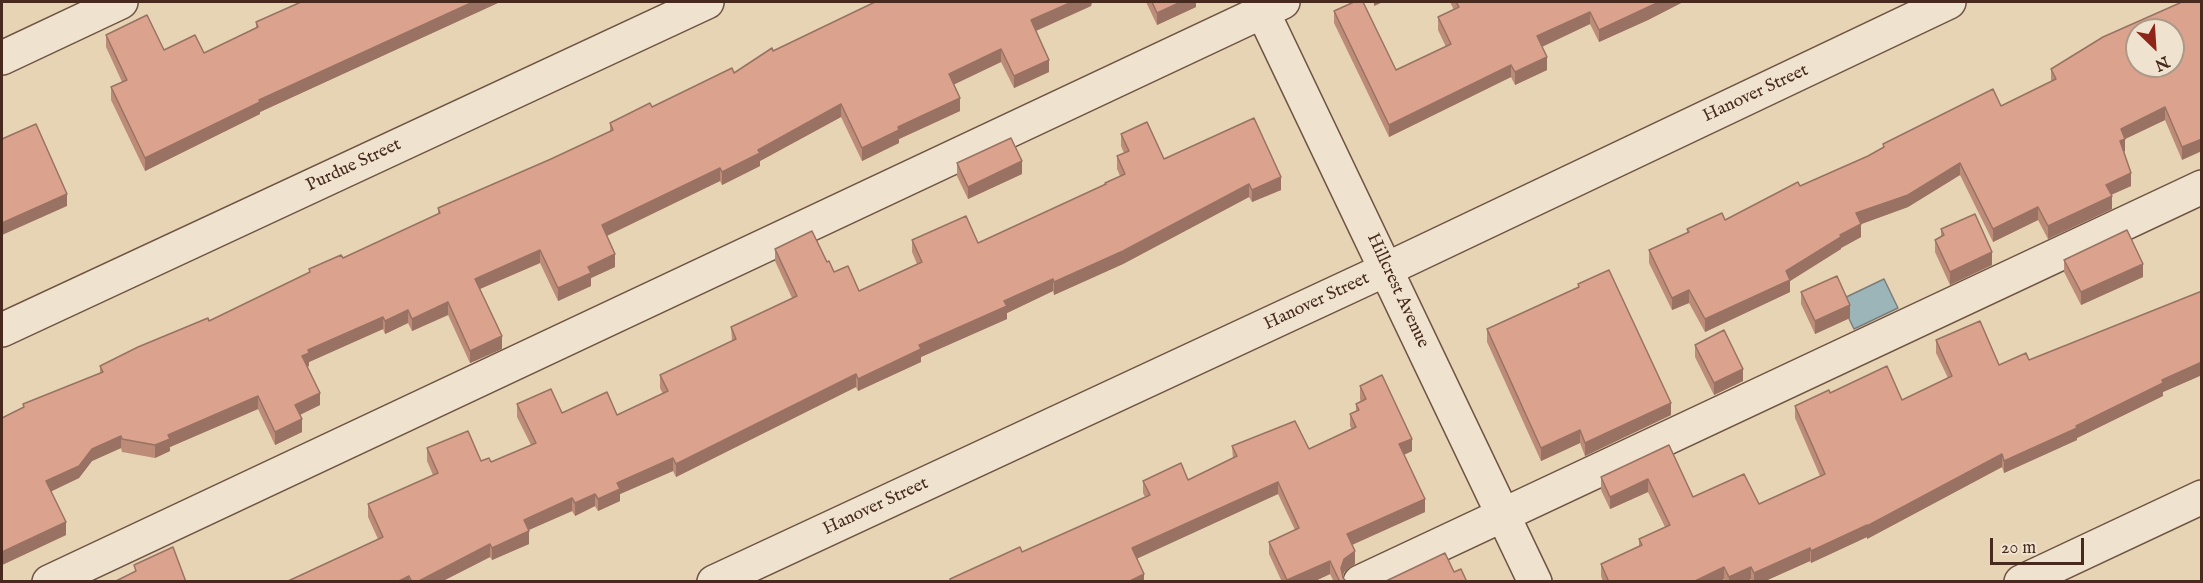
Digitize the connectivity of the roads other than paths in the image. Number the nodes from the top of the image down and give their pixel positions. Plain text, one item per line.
1 (120, 2) edge
2 (707, 2) edge
3 (1949, 2) edge
4 (1268, 5) edge
5 (2, 58) edge
6 (2202, 187) edge
7 (1387, 269) junction
8 (2, 330) edge
9 (2202, 497) edge
10 (1503, 515) junction
11 (49, 582) edge
12 (714, 582) edge
13 (1360, 582) edge
14 (1535, 582) edge
15 (2021, 582) edge

1 - 5 street
2 - 8 street, Purdue Street
3 - 7 street, Hanover Street
4 - 7 street, Hillcrest Avenue
4 - 11 street
6 - 10 street
7 - 10 street, Hillcrest Avenue
7 - 12 street, Hanover Street
9 - 15 street
10 - 13 street
10 - 14 street, Hillcrest Avenue

